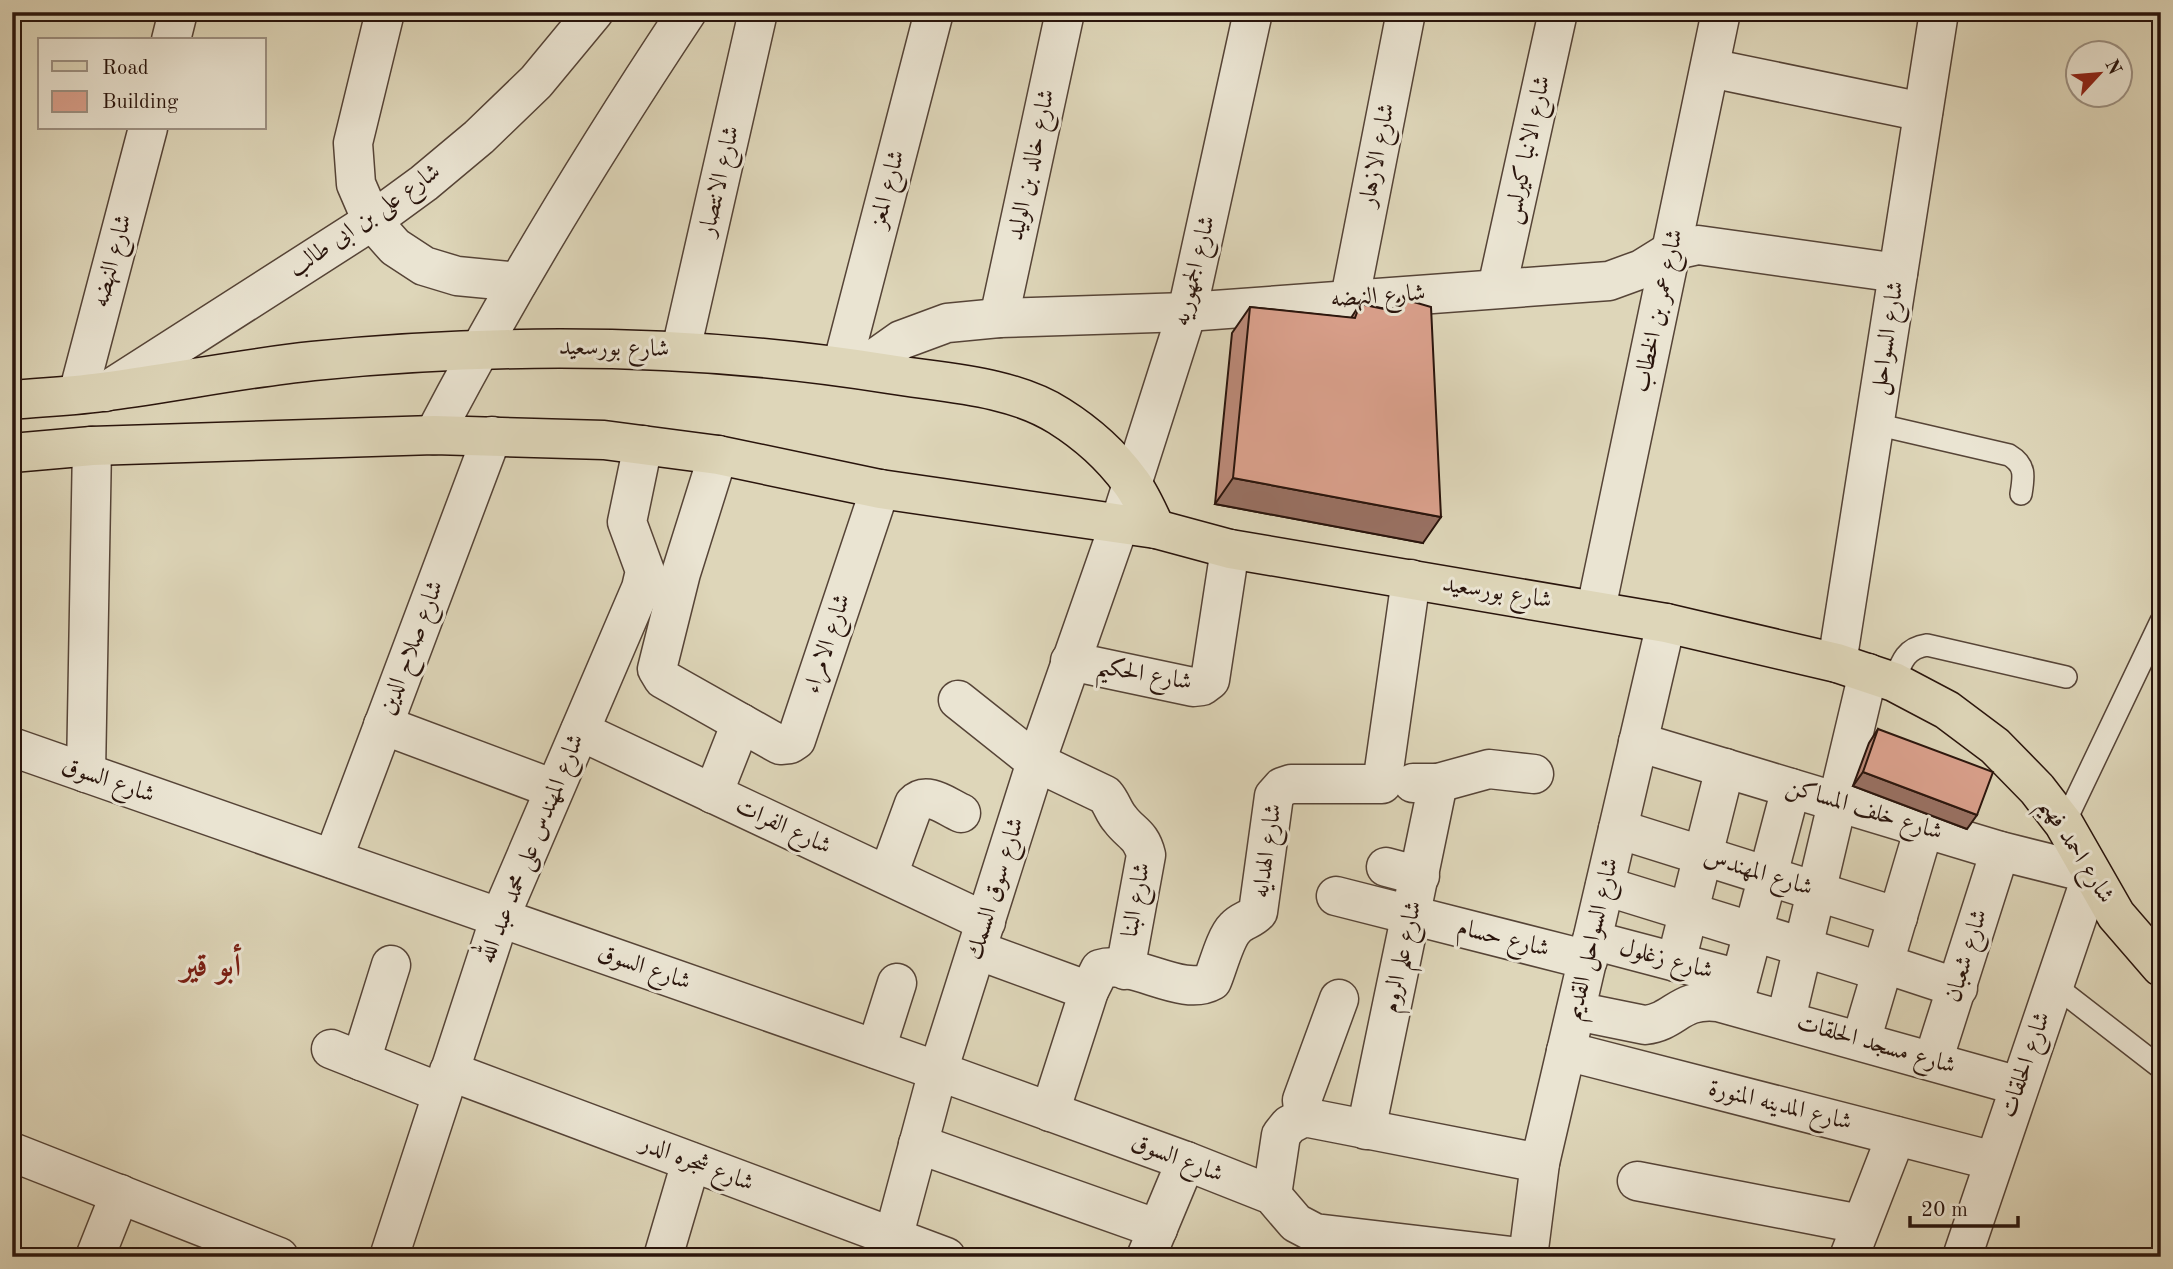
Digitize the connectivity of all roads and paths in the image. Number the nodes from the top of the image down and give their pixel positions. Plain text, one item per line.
1 (178, 12) edge
2 (385, 12) edge
3 (594, 12) edge
4 (687, 12) edge
5 (758, 12) edge
6 (934, 12) edge
7 (1065, 12) edge
8 (1253, 12) edge
9 (1406, 12) edge
10 (1558, 12) edge
11 (1721, 12) edge
12 (1939, 12) edge
13 (172, 38) edge
14 (1710, 68) junction
15 (1923, 112) junction
16 (148, 130) edge
17 (372, 221) junction
18 (1671, 251) junction
19 (1898, 273) junction
20 (518, 282) junction
21 (1497, 288) junction
22 (1350, 298) junction
23 (1187, 312) junction
24 (999, 318) junction
25 (478, 349) junction
26 (681, 350) junction
27 (851, 368) junction
28 (91, 393) junction
29 (12, 400) edge
30 (1875, 424) junction
31 (433, 435) junction
32 (492, 436) junction
33 (643, 445) junction
34 (92, 446) junction
35 (12, 453) edge
36 (718, 454) junction
37 (1131, 482) junction
38 (880, 489) junction
39 (2021, 494) dead end
40 (1119, 525) junction
41 (1156, 529) junction
42 (1230, 549) junction
43 (640, 554) junction
44 (681, 573) junction
45 (1411, 579) junction
46 (1596, 609) junction
47 (2161, 621) edge
48 (1666, 623) junction
49 (2155, 648) edge
50 (1070, 662) junction
51 (1866, 673) junction
52 (2066, 677) dead end
53 (958, 700) dead end
54 (741, 723) junction
55 (383, 725) junction
56 (580, 731) junction
57 (1638, 742) junction
58 (12, 747) edge
59 (1036, 762) junction
60 (1725, 768) junction
61 (86, 773) junction
62 (1534, 774) dead end
63 (1438, 783) junction
64 (1382, 784) junction
65 (1791, 788) junction
66 (554, 789) junction
67 (713, 794) junction
68 (1838, 802) junction
69 (961, 813) dead end
70 (2064, 824) junction
71 (1924, 828) junction
72 (1618, 829) junction
73 (2000, 851) junction
74 (1703, 856) junction
75 (334, 859) junction
76 (2092, 874) junction
77 (888, 875) junction
78 (1768, 876) junction
79 (1605, 886) junction
80 (1817, 891) junction
81 (1336, 896) dead end
82 (1689, 911) junction
83 (1411, 916) junction
84 (500, 917) junction
85 (1898, 917) junction
86 (1754, 931) junction
87 (982, 936) junction
88 (1804, 947) junction
89 (1590, 950) junction
90 (1676, 962) junction
91 (391, 965) dead end
92 (2161, 967) edge
93 (1884, 968) junction
94 (1125, 970) junction
95 (897, 983) dead end
96 (2054, 985) junction
97 (1958, 988) junction
98 (1089, 991) junction
99 (1737, 992) junction
100 (1339, 999) dead end
101 (1576, 1010) junction
102 (1786, 1019) junction
103 (1861, 1041) junction
104 (876, 1049) junction
105 (1566, 1051) junction
106 (1933, 1061) junction
107 (2161, 1068) edge
108 (938, 1071) junction
109 (445, 1082) junction
110 (2019, 1086) junction
111 (1050, 1112) junction
112 (1304, 1117) junction
113 (1366, 1130) junction
114 (1896, 1136) junction
115 (918, 1144) junction
116 (12, 1152) edge
117 (1186, 1161) junction
118 (1994, 1161) junction
119 (691, 1162) junction
120 (1540, 1163) junction
121 (1637, 1181) dead end
122 (120, 1194) junction
123 (1272, 1195) junction
124 (1855, 1240) edge
125 (1311, 1245) edge
126 (890, 1247) edge
127 (1157, 1247) edge
128 (1389, 1249) edge
129 (95, 1257) edge
130 (279, 1257) edge
131 (389, 1257) edge
132 (663, 1257) edge
133 (946, 1257) edge
134 (1520, 1257) edge
135 (1528, 1257) edge
136 (1962, 1257) edge

1 - 13 street
2 - 17 street
3 - 17 street, شارع على بن ابى طالب
4 - 20 street
5 - 26 street, شارع الانتصار
6 - 27 street, شارع المعز
7 - 24 street, شارع خالد بن الوليد
8 - 23 street, شارع الجمهوريه
9 - 22 street, شارع الازهار
10 - 21 street, شارع الانبا كيرلس
11 - 14 street, شارع عمر بن الخطاب
12 - 15 street, شارع السواحل
14 - 15 street
14 - 18 street, شارع عمر بن الخطاب
15 - 19 street, شارع السواحل
16 - 28 street, شارع النهضه
17 - 20 street
17 - 28 street, شارع على بن ابى طالب
18 - 19 street, شارع النهضه
18 - 21 street, شارع النهضه
18 - 46 street, شارع عمر بن الخطاب
19 - 30 street, شارع السواحل
20 - 25 street
21 - 22 street, شارع النهضه
22 - 23 street, شارع النهضه
23 - 24 street, شارع النهضه
23 - 37 street, شارع الجمهوريه
24 - 27 street, شارع النهضه
25 - 26 main road, شارع بورسعيد
25 - 28 main road, شارع بورسعيد
25 - 31 street
26 - 27 main road, شارع بورسعيد
27 - 37 main road, شارع بورسعيد
28 - 29 main road, شارع بورسعيد
30 - 39 lane
30 - 51 street, شارع السواحل
31 - 32 main road, شارع بورسعيد
31 - 34 main road, شارع بورسعيد
32 - 33 main road, شارع بورسعيد
32 - 55 street, شارع صلاح الدين
33 - 36 main road, شارع بورسعيد
33 - 43 street, شارع المهندس على محمد عبد الله
34 - 35 main road, شارع بورسعيد
34 - 61 street
36 - 38 main road, شارع بورسعيد
36 - 44 street
37 - 40 street, شارع الجمهوريه
37 - 41 main road, شارع بورسعيد
38 - 40 main road, شارع بورسعيد
38 - 54 street, شارع الامراء
40 - 41 main road, شارع بورسعيد
40 - 50 street, شارع سوق السمك
41 - 42 main road, شارع بورسعيد
42 - 45 main road, شارع بورسعيد
42 - 50 street, شارع الحكيم
43 - 44 street
43 - 56 street, شارع المهندس على محمد عبد الله
44 - 54 street
45 - 46 main road, شارع بورسعيد
45 - 64 street
46 - 48 main road, شارع بورسعيد
47 - 49 lane
48 - 51 main road, شارع بورسعيد
48 - 57 street, شارع السواحل القديم
49 - 70 lane
50 - 59 street, شارع سوق السمك
51 - 52 lane
51 - 68 street, شارع السواحل
51 - 70 main road, شارع احمد فهيم
53 - 59 street, شارع البنا
54 - 67 street
55 - 66 street
55 - 75 street, شارع صلاح الدين
56 - 66 street, شارع المهندس على محمد عبد الله
56 - 67 street, شارع الفرات
57 - 60 street, شارع خلف المساكن
57 - 72 street, شارع السواحل القديم
58 - 61 street, شارع السوق
59 - 87 street, شارع سوق السمك
59 - 94 street, شارع البنا
60 - 65 street, شارع خلف المساكن
60 - 74 street
61 - 75 street, شارع السوق
62 - 63 street
63 - 64 street
63 - 83 street, شارع علم الروم
64 - 94 street, شارع الهدايه
65 - 68 street, شارع خلف المساكن
65 - 78 street
66 - 84 street, شارع المهندس على محمد عبد الله
67 - 77 street, شارع الفرات
68 - 71 street, شارع خلف المساكن
68 - 80 street, شارع السواحل
69 - 77 street
70 - 76 main road, شارع احمد فهيم
71 - 73 street, شارع خلف المساكن
71 - 85 street
72 - 74 street, شارع المهندس
72 - 79 street, شارع السواحل القديم
73 - 76 street, شارع خلف المساكن
73 - 97 street, شارع شعبان
74 - 78 street, شارع المهندس
74 - 82 street
75 - 84 street, شارع السوق
76 - 92 main road, شارع احمد فهيم
76 - 96 street, شارع الحلقات
77 - 87 street, شارع الفرات
78 - 80 street, شارع المهندس
78 - 86 street
79 - 82 street
79 - 89 street, شارع السواحل القديم
80 - 85 street, شارع المهندس
80 - 88 street, شارع السواحل
81 - 83 street, شارع حسام
82 - 86 street
82 - 90 street
83 - 89 street, شارع حسام
83 - 113 street, شارع علم الروم
84 - 104 street, شارع السوق
84 - 109 street, شارع المهندس على محمد عبد الله
85 - 93 street
86 - 88 street
86 - 99 street
87 - 98 street, شارع الفرات
87 - 108 street, شارع سوق السمك
88 - 93 street
88 - 102 street, شارع السواحل
89 - 90 street, شارع زغلول
89 - 101 street, شارع السواحل القديم
90 - 99 street, شارع زغلول
91 - 109 street, شارع شجره الدر
93 - 97 street
93 - 103 street
94 - 98 street, شارع الهدايه
95 - 104 street
96 - 107 lane
96 - 110 street, شارع الحلقات
97 - 106 street, شارع شعبان
98 - 111 street, شارع الهدايه
99 - 101 street
99 - 102 street, شارع مسجد الحلقات
100 - 112 street
101 - 105 street, شارع السواحل القديم
102 - 103 street, شارع مسجد الحلقات
103 - 106 street, شارع مسجد الحلقات
104 - 108 street, شارع السوق
105 - 114 street, شارع المدينه المنورة
105 - 120 street, شارع السواحل القديم
106 - 110 street, شارع مسجد الحلقات
108 - 111 street, شارع السوق
108 - 115 street, شارع سوق السمك
109 - 119 street, شارع شجره الدر
109 - 131 street, شارع المهندس على محمد عبد الله
110 - 118 street, شارع الحلقات
111 - 117 street, شارع السوق
112 - 113 street
112 - 123 street
113 - 120 street
114 - 118 street, شارع المدينه المنورة
114 - 124 street
115 - 126 street, شارع سوق السمك
115 - 127 street
116 - 122 street
117 - 123 street, شارع السوق
117 - 127 street
118 - 136 street, شارع الحلقات
119 - 126 street, شارع شجره الدر
119 - 132 street
120 - 135 street, شارع السواحل القديم
121 - 124 street
122 - 129 street
122 - 130 street
123 - 125 street
125 - 128 street
126 - 133 street, شارع شجره الدر
128 - 134 street

